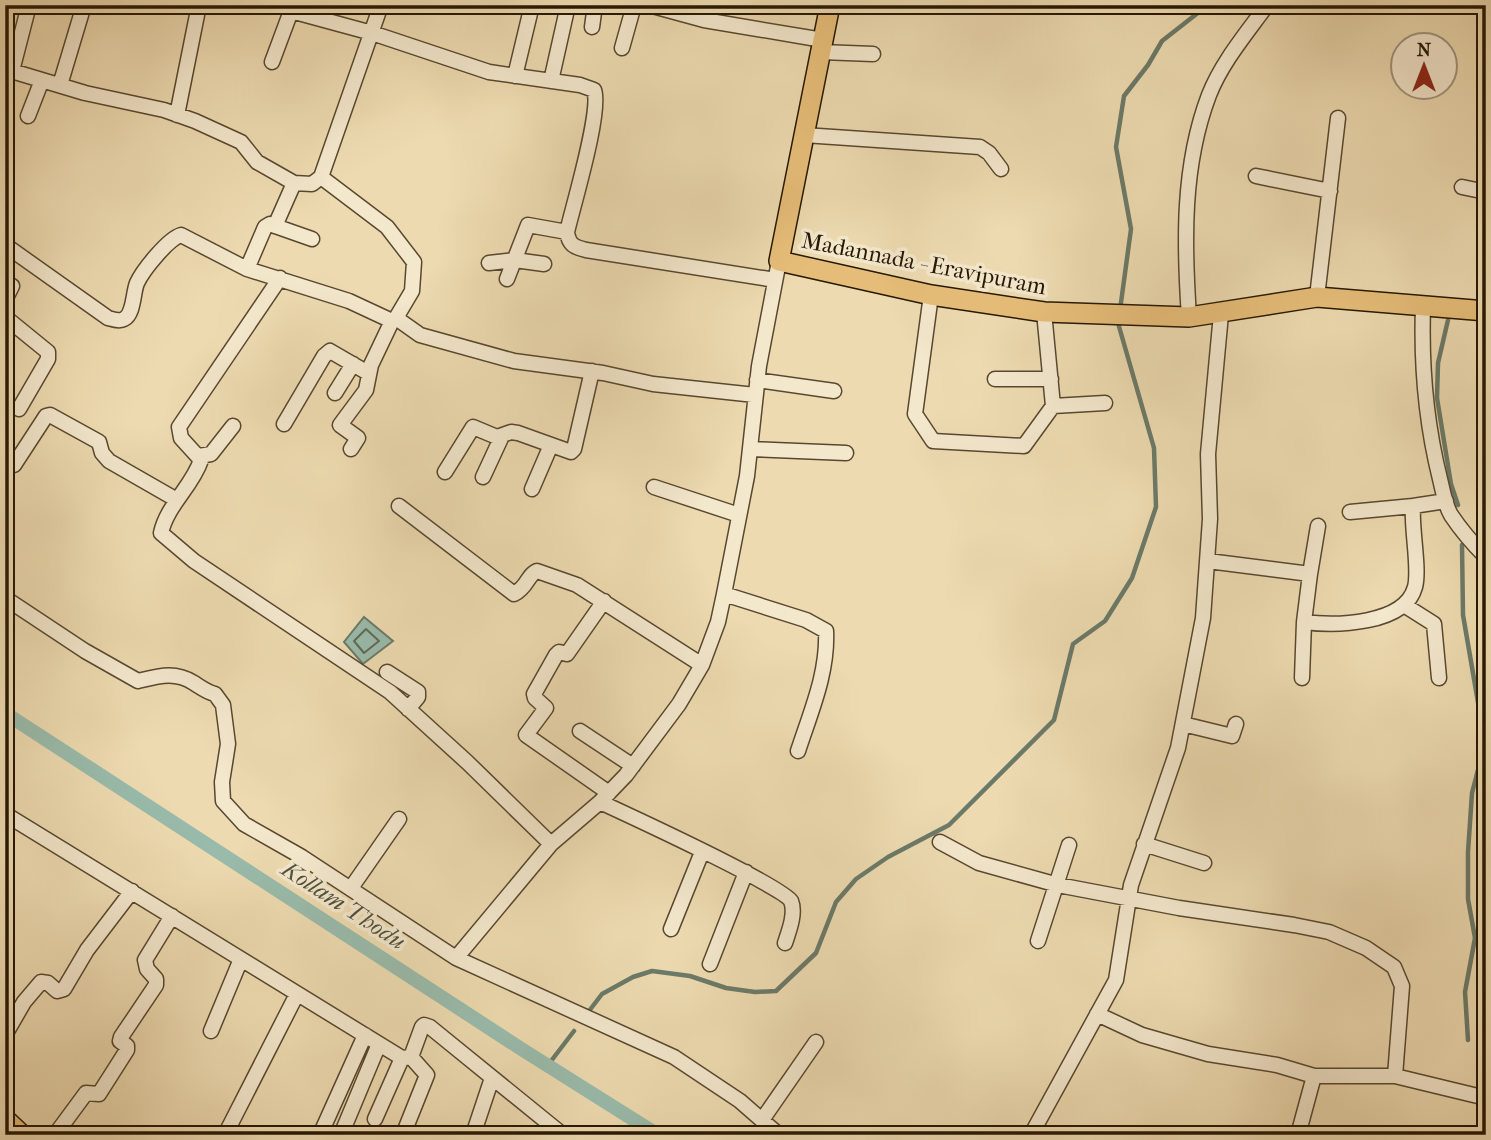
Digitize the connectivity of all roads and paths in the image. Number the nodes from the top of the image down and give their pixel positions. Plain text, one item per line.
1 (29, 5) edge
2 (84, 5) edge
3 (199, 5) edge
4 (381, 5) edge
5 (531, 5) edge
6 (568, 5) edge
7 (595, 5) edge
8 (634, 5) edge
9 (649, 5) edge
10 (830, 5) edge
11 (1266, 5) edge
12 (292, 8) edge
13 (592, 27) dead end
14 (372, 33) junction
15 (822, 46) junction
16 (622, 48) dead end
17 (873, 54) dead end
18 (272, 62) dead end
19 (9, 70) edge
20 (515, 76) junction
21 (42, 80) junction
22 (551, 81) junction
23 (60, 85) junction
24 (177, 115) junction
25 (28, 116) dead end
26 (1338, 118) dead end
27 (804, 135) junction
28 (1001, 169) dead end
29 (1256, 176) dead end
30 (321, 177) junction
31 (294, 183) junction
32 (1462, 187) dead end
33 (1330, 191) junction
34 (1486, 192) edge
35 (275, 226) junction
36 (567, 232) junction
37 (312, 239) dead end
38 (5, 245) edge
39 (514, 260) junction
40 (489, 263) dead end
41 (544, 264) dead end
42 (247, 269) junction
43 (777, 271) junction
44 (280, 278) junction
45 (507, 279) dead end
46 (5, 282) edge
47 (931, 295) junction
48 (1317, 297) junction
49 (5, 300) edge
50 (1423, 307) junction
51 (1486, 311) edge
52 (1044, 312) junction
53 (1221, 314) junction
54 (5, 317) edge
55 (1189, 317) junction
56 (394, 320) junction
57 (354, 364) junction
58 (592, 371) junction
59 (368, 373) junction
60 (995, 379) dead end
61 (1051, 379) junction
62 (756, 388) junction
63 (834, 391) dead end
64 (335, 393) dead end
65 (1105, 403) dead end
66 (1053, 406) junction
67 (19, 409) dead end
68 (284, 424) dead end
69 (233, 426) dead end
70 (502, 436) junction
71 (551, 445) junction
72 (351, 449) dead end
73 (750, 449) junction
74 (846, 453) dead end
75 (199, 456) junction
76 (15, 465) dead end
77 (445, 472) dead end
78 (483, 477) dead end
79 (654, 487) dead end
80 (532, 489) dead end
81 (177, 500) junction
82 (1446, 501) junction
83 (399, 506) dead end
84 (1413, 506) junction
85 (1350, 512) dead end
86 (739, 515) junction
87 (1318, 526) dead end
88 (1486, 556) edge
89 (1208, 561) junction
90 (1310, 573) junction
91 (724, 593) junction
92 (5, 598) edge
93 (604, 601) junction
94 (1404, 605) junction
95 (1304, 622) junction
96 (702, 665) junction
97 (387, 672) dead end
98 (1302, 678) dead end
99 (1439, 678) dead end
100 (408, 709) junction
101 (1183, 724) junction
102 (1236, 724) dead end
103 (580, 731) dead end
104 (798, 751) dead end
105 (633, 766) junction
106 (605, 798) junction
107 (5, 814) edge
108 (399, 819) dead end
109 (940, 842) dead end
110 (551, 844) junction
111 (1144, 844) junction
112 (1069, 845) dead end
113 (702, 852) junction
114 (1204, 863) dead end
115 (746, 872) junction
116 (1058, 885) junction
117 (351, 888) junction
118 (132, 891) junction
119 (1128, 897) junction
120 (172, 916) junction
121 (671, 929) dead end
122 (1038, 941) dead end
123 (785, 943) dead end
124 (456, 958) junction
125 (242, 959) junction
126 (710, 964) dead end
127 (297, 994) junction
128 (1097, 1014) junction
129 (211, 1031) dead end
130 (5, 1035) edge
131 (365, 1035) junction
132 (816, 1042) dead end
133 (379, 1044) junction
134 (406, 1058) junction
135 (1314, 1076) junction
136 (1395, 1076) junction
137 (492, 1078) junction
138 (1486, 1098) edge
139 (5, 1119) edge
140 (375, 1119) dead end
141 (762, 1120) junction
142 (22, 1135) edge
143 (55, 1135) edge
144 (225, 1135) edge
145 (320, 1135) edge
146 (341, 1135) edge
147 (403, 1135) edge
148 (473, 1135) edge
149 (564, 1135) edge
150 (779, 1135) edge
151 (1031, 1135) edge
152 (1298, 1135) edge

1 - 19 street
2 - 23 street
3 - 24 street
4 - 14 street
5 - 20 street
6 - 22 street
7 - 13 street
8 - 16 street
9 - 15 street
10 - 15 main road, Madannada - Eravipuram
11 - 55 street
12 - 14 street
12 - 18 street
14 - 20 street
14 - 30 street
15 - 17 street
15 - 27 main road, Madannada - Eravipuram
19 - 21 street
20 - 22 street
21 - 23 street
21 - 25 street
22 - 36 street
23 - 24 street
24 - 31 street
26 - 33 street
27 - 28 street
27 - 43 main road, Madannada - Eravipuram
29 - 33 street
30 - 31 street
30 - 56 street
31 - 35 street
32 - 34 street
33 - 48 street
35 - 37 street
35 - 42 street
36 - 39 street
36 - 43 street
38 - 42 street
39 - 40 street
39 - 41 street
39 - 45 street
42 - 44 street
43 - 47 main road, Madannada - Eravipuram
43 - 62 street
44 - 56 street
44 - 75 street
46 - 49 street
47 - 52 main road, Madannada - Eravipuram
47 - 66 street
48 - 50 main road, Madannada - Eravipuram
48 - 53 main road, Madannada - Eravipuram
50 - 51 main road, Madannada - Eravipuram
50 - 82 street
52 - 55 main road, Madannada - Eravipuram
52 - 61 street
53 - 55 main road, Madannada - Eravipuram
53 - 89 street
54 - 67 street
56 - 58 street
56 - 59 street
57 - 59 street
57 - 64 street
57 - 68 street
58 - 62 street
58 - 71 street
59 - 72 street
60 - 61 street
61 - 66 street
62 - 63 street
62 - 73 street
65 - 66 street
69 - 75 street
70 - 71 street
70 - 77 street
70 - 78 street
71 - 80 street
73 - 74 street
73 - 86 street
75 - 81 street
76 - 81 street
79 - 86 street
81 - 100 street
82 - 84 street
82 - 88 street
83 - 93 street
84 - 85 street
84 - 94 street
86 - 91 street
87 - 90 street
89 - 90 street
89 - 101 street
90 - 95 street
91 - 96 street
91 - 104 street
92 - 117 street
93 - 96 street
93 - 106 street
94 - 95 street
94 - 99 street
95 - 98 street
96 - 105 street
97 - 100 street
100 - 110 street
101 - 102 street
101 - 111 street
103 - 105 street
105 - 106 street
106 - 110 street
106 - 113 street
107 - 118 street
108 - 117 street
109 - 116 street
110 - 124 street
111 - 114 street
111 - 119 street
112 - 116 street
113 - 115 street
113 - 121 street
115 - 123 street
115 - 126 street
116 - 119 street
116 - 122 street
117 - 124 street
118 - 120 street
118 - 130 street
119 - 128 street
119 - 136 street
120 - 125 street
120 - 143 street
124 - 141 street
125 - 127 street
125 - 129 street
127 - 131 street
127 - 144 street
128 - 135 street
128 - 151 street
131 - 133 street
131 - 145 street
132 - 141 street
133 - 134 street
133 - 146 street
134 - 137 street
134 - 140 street
134 - 147 street
135 - 136 street
135 - 152 street
136 - 138 street
137 - 148 street
137 - 149 street
139 - 142 main road
141 - 150 street

